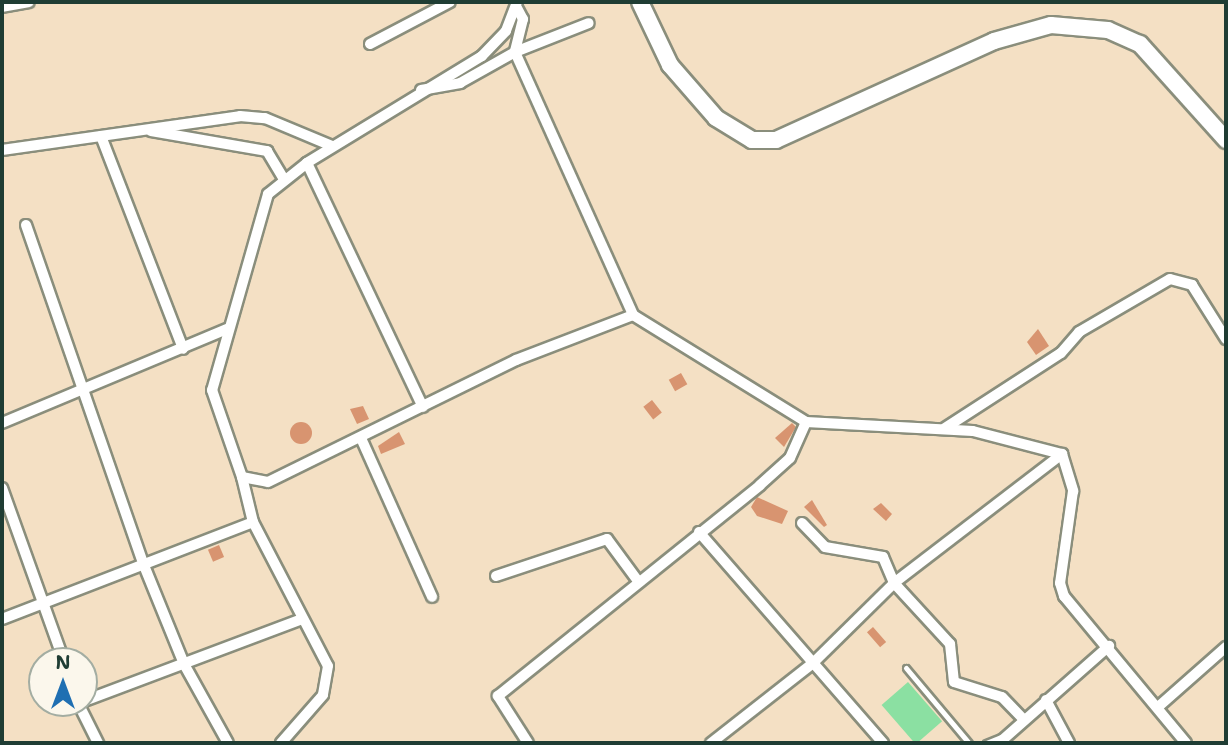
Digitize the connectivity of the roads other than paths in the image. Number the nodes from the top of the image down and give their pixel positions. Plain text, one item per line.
1 (29, 2) edge
2 (450, 2) edge
3 (640, 2) edge
4 (517, 4) edge
5 (2, 7) edge
6 (589, 23) dead end
7 (370, 44) dead end
8 (515, 52) junction
9 (421, 90) junction
10 (137, 129) junction
11 (101, 136) junction
12 (1226, 139) edge
13 (332, 146) junction
14 (2, 150) edge
15 (307, 163) junction
16 (283, 178) junction
17 (26, 225) dead end
18 (633, 315) junction
19 (227, 329) junction
20 (1226, 339) edge
21 (183, 349) junction
22 (85, 391) junction
23 (423, 407) junction
24 (806, 422) junction
25 (2, 423) edge
26 (945, 428) junction
27 (361, 438) junction
28 (1062, 454) junction
29 (242, 477) junction
30 (2, 488) edge
31 (253, 522) junction
32 (802, 523) dead end
33 (699, 532) junction
34 (144, 563) junction
35 (496, 576) dead end
36 (638, 580) junction
37 (894, 583) junction
38 (432, 597) dead end
39 (44, 603) junction
40 (2, 619) edge
41 (302, 619) junction
42 (1109, 646) junction
43 (59, 647) edge
44 (1226, 647) edge
45 (813, 663) junction
46 (184, 664) junction
47 (906, 668) dead end
48 (98, 696) edge
49 (1046, 700) junction
50 (1158, 707) junction
51 (85, 717) edge
52 (1022, 718) junction
53 (1008, 734) junction
54 (98, 743) edge
55 (228, 743) edge
56 (281, 743) edge
57 (528, 743) edge
58 (711, 743) edge
59 (883, 743) edge
60 (969, 743) edge
61 (986, 743) edge
62 (999, 743) edge
63 (1069, 743) edge
64 (1186, 743) edge

1 - 5 street
2 - 7 street
3 - 12 main road
4 - 8 street
4 - 9 street
6 - 8 street
8 - 9 street
8 - 18 street
9 - 13 street
10 - 11 street
10 - 13 street
10 - 16 street
11 - 14 street
11 - 21 street
13 - 15 street
15 - 16 street
15 - 23 street
16 - 19 street
17 - 22 street
18 - 23 street
18 - 24 street
19 - 21 street
19 - 29 street
20 - 26 street
21 - 22 street
22 - 25 street
22 - 34 street
23 - 27 street
24 - 26 street
24 - 33 street
26 - 28 street
27 - 29 street
27 - 38 street
28 - 37 street
28 - 42 street
29 - 31 street
30 - 39 street
31 - 34 street
31 - 41 street
32 - 37 street
33 - 36 street
33 - 45 street
34 - 39 street
34 - 46 street
35 - 36 street
36 - 57 street
37 - 45 street
37 - 52 street
39 - 40 street
39 - 43 street
41 - 46 street
41 - 56 street
42 - 49 street
42 - 50 street
44 - 50 street
45 - 58 street
45 - 59 street
46 - 48 street
46 - 55 street
47 - 60 lane
49 - 52 street
49 - 63 street
50 - 64 street
51 - 54 street
52 - 53 street
53 - 61 lane
53 - 62 street

